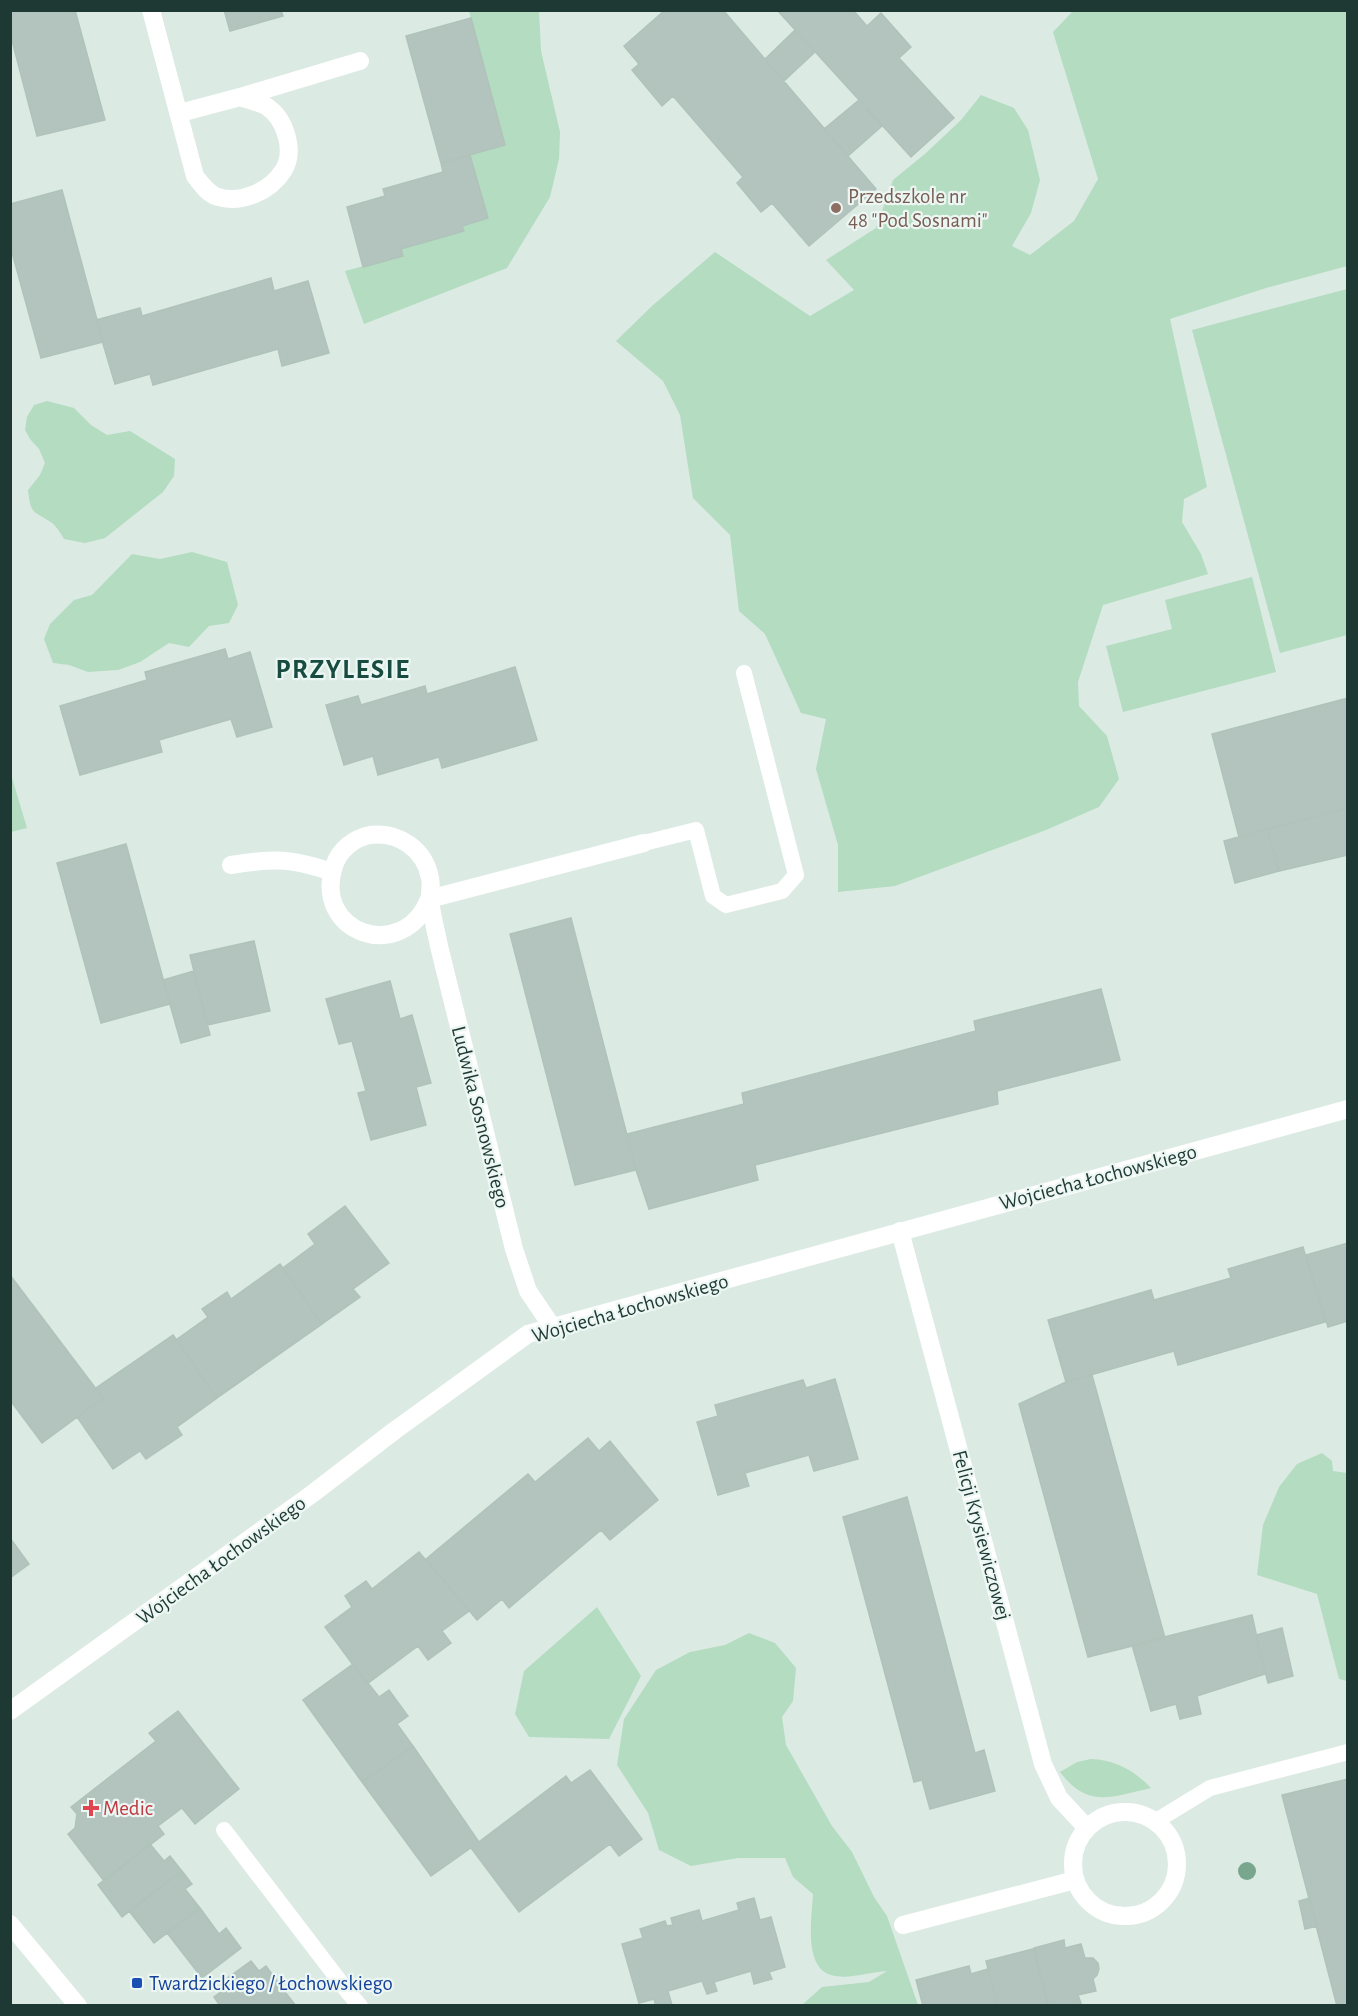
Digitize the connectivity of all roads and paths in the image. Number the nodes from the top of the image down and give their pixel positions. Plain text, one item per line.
1 (151, 10) edge
2 (360, 61) dead end
3 (240, 97) junction
4 (180, 113) junction
5 (744, 674) dead end
6 (644, 843) joint
7 (231, 865) dead end
8 (332, 872) junction
9 (429, 899) junction
10 (1347, 1109) edge
11 (900, 1231) junction
12 (553, 1328) junction
13 (10, 1711) edge
14 (1347, 1752) edge
15 (1156, 1821) junction
16 (1087, 1828) junction
17 (224, 1830) dead end
18 (1075, 1880) junction
19 (10, 1924) edge
20 (903, 1925) dead end
21 (78, 2006) edge
22 (360, 2006) edge

1 - 4 street
2 - 3 street
3 - 4 street
3 - 4 street
5 - 6 lane
6 - 9 street
7 - 8 street
8 - 9 street
8 - 9 street, Ludwika Sosnowskiego
9 - 12 street, Ludwika Sosnowskiego
10 - 11 street, Wojciecha Łochowskiego
11 - 12 street, Wojciecha Łochowskiego
11 - 16 street, Felicji Krysiewiczowej
12 - 13 street, Wojciecha Łochowskiego
14 - 15 lane
15 - 16 street
15 - 18 street
16 - 18 street
17 - 22 lane
18 - 20 street
19 - 21 street

